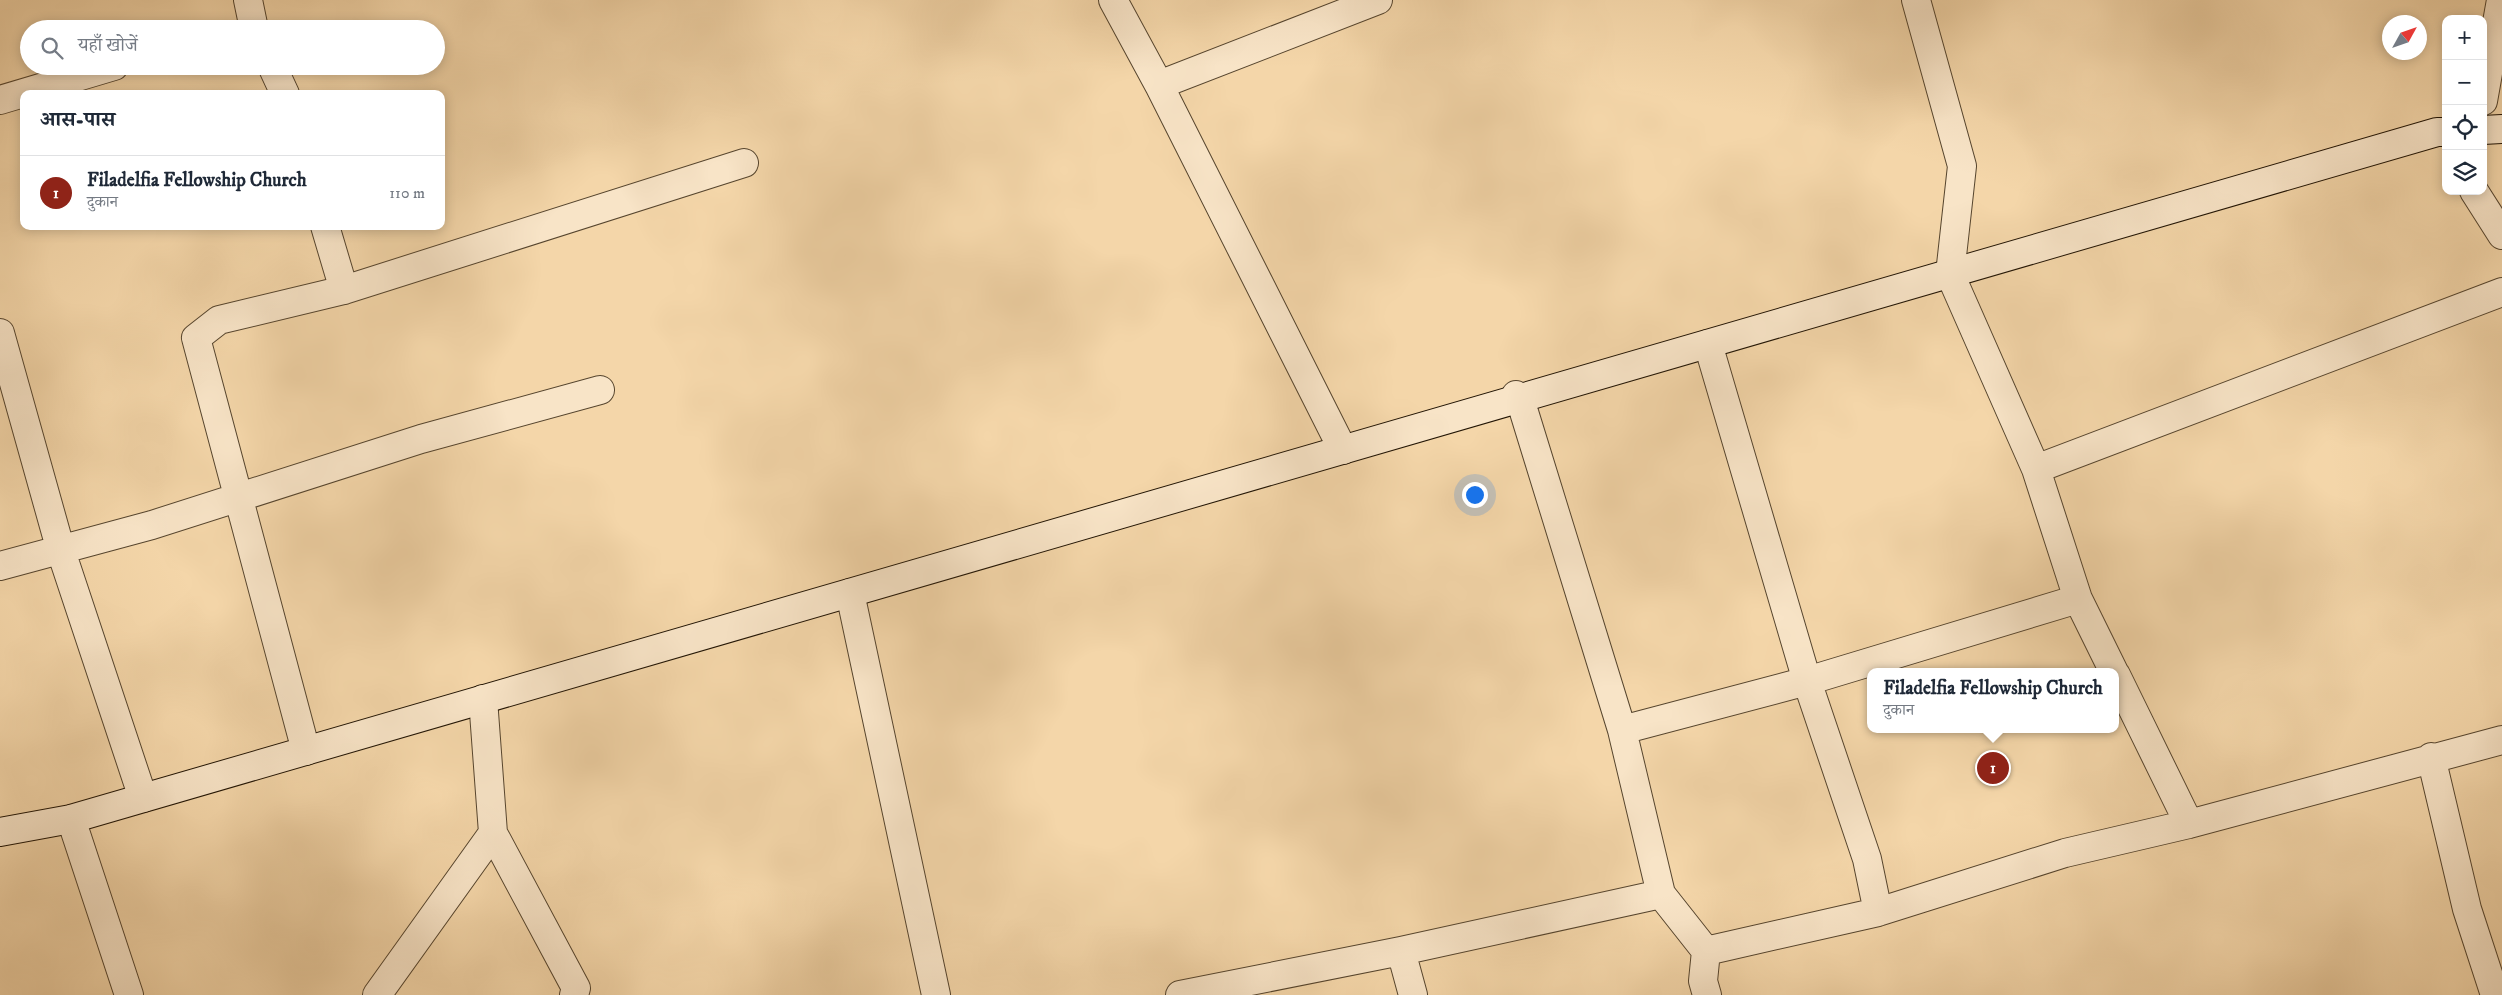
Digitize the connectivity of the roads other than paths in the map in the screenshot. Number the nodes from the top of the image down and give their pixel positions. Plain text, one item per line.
1 (1113, 0) edge
2 (1378, 0) edge
3 (1916, 0) edge
4 (2501, 0) edge
5 (84, 75) edge
6 (276, 75) edge
7 (2487, 79) edge
8 (1159, 85) junction
9 (34, 90) edge
10 (282, 90) edge
11 (20, 94) edge
12 (0, 100) edge
13 (2502, 129) edge
14 (2487, 130) edge
15 (2442, 137) edge
16 (744, 163) dead end
17 (2477, 195) edge
18 (326, 230) edge
19 (2502, 235) edge
20 (1950, 274) junction
21 (344, 290) junction
22 (2502, 292) edge
23 (0, 333) edge
24 (1708, 344) junction
25 (600, 390) dead end
26 (1518, 397) junction
27 (1343, 450) junction
28 (2036, 469) junction
29 (239, 499) junction
30 (61, 550) junction
31 (0, 566) edge
32 (850, 593) junction
33 (2078, 599) junction
34 (2112, 668) edge
35 (1807, 681) junction
36 (2119, 681) edge
37 (483, 700) junction
38 (1622, 730) junction
39 (2502, 740) edge
40 (306, 751) junction
41 (2431, 757) junction
42 (143, 798) junction
43 (71, 819) junction
44 (2189, 824) junction
45 (0, 832) edge
46 (493, 833) junction
47 (1661, 894) junction
48 (1878, 912) junction
49 (1401, 951) junction
50 (1706, 951) junction
51 (128, 995) edge
52 (377, 995) edge
53 (574, 995) edge
54 (936, 995) edge
55 (1180, 995) edge
56 (1413, 995) edge
57 (1707, 995) edge
58 (2495, 995) edge

1 - 8 street
2 - 8 street
3 - 20 street
4 - 7 street
5 - 9 street
6 - 10 street
8 - 27 street
11 - 12 street
13 - 14 street
15 - 20 street
16 - 21 street
17 - 19 street
18 - 21 street
20 - 24 street
20 - 28 street
21 - 29 street
22 - 28 street
23 - 30 street
24 - 26 street
24 - 35 street
25 - 29 street
26 - 27 street
26 - 38 street
27 - 32 street
28 - 33 street
29 - 30 street
29 - 40 street
30 - 31 street
30 - 42 street
32 - 37 street
32 - 54 street
33 - 34 street
33 - 35 street
35 - 38 street
35 - 48 street
36 - 44 street
37 - 40 street
37 - 46 street
38 - 47 street
39 - 41 street
40 - 42 street
41 - 44 street
41 - 58 street
42 - 43 street
43 - 45 street
43 - 51 street
44 - 48 street
46 - 52 street
46 - 53 street
47 - 49 street
47 - 50 street
48 - 50 street
49 - 55 street
49 - 56 street
50 - 57 street

